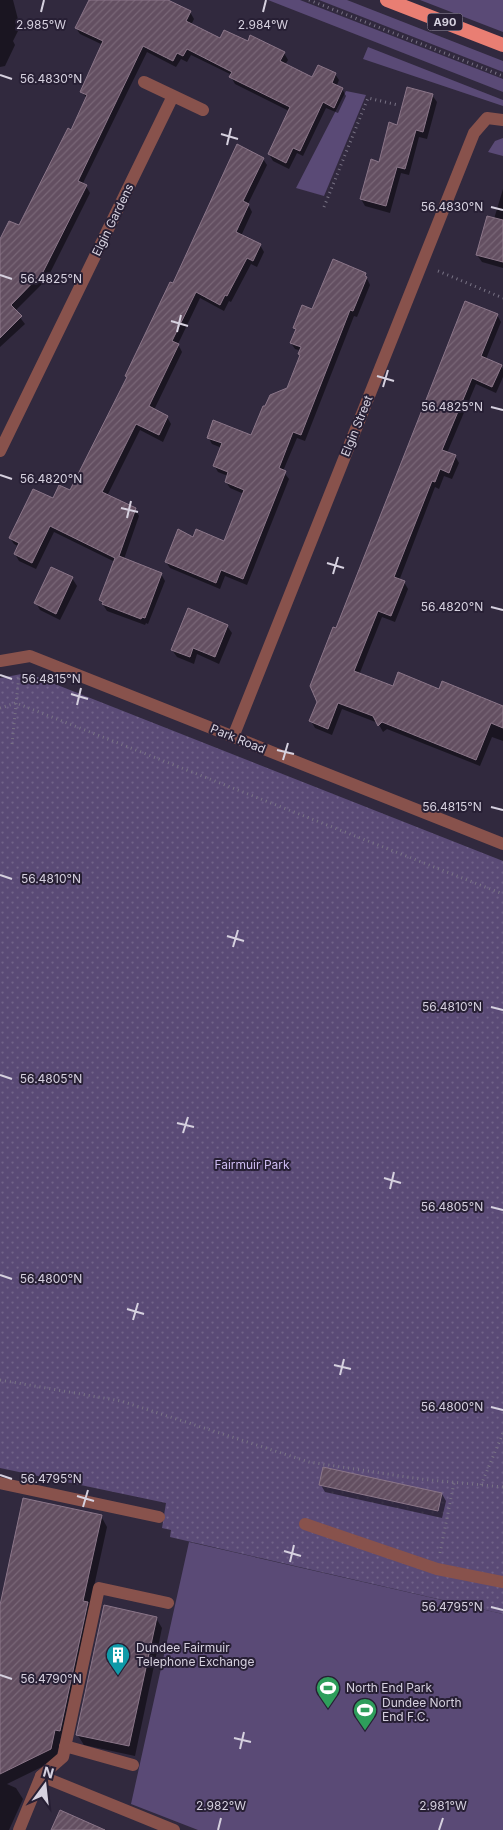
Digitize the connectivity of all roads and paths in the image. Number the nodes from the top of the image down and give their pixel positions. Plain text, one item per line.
1 (309, 0) edge
2 (387, 0) edge
3 (503, 45) edge
4 (503, 76) edge
5 (144, 82) dead end
6 (173, 96) junction
7 (398, 106) dead end
8 (203, 110) dead end
9 (503, 120) edge
10 (324, 207) dead end
11 (421, 264) junction
12 (503, 298) edge
13 (0, 451) edge
14 (21, 657) junction
15 (0, 661) edge
16 (16, 703) junction
17 (0, 708) edge
18 (233, 737) junction
19 (12, 744) dead end
20 (503, 844) edge
21 (503, 894) edge
22 (0, 1380) edge
23 (503, 1433) edge
24 (454, 1482) junction
25 (0, 1483) edge
26 (481, 1485) junction
27 (503, 1487) edge
28 (159, 1517) dead end
29 (305, 1524) dead end
30 (437, 1569) junction
31 (503, 1582) edge
32 (168, 1604) dead end
33 (66, 1746) junction
34 (133, 1765) dead end
35 (41, 1776) junction
36 (19, 1830) edge
37 (174, 1830) edge

1 - 4 path
2 - 3 highway, A90
5 - 6 street
6 - 8 street
6 - 13 street, Elgin Gardens
7 - 10 path
9 - 11 street, Elgin Street
11 - 12 path
11 - 18 street, Elgin Street
14 - 15 street, Park Road
14 - 16 path
14 - 18 street, Park Road
16 - 17 path
16 - 19 path
16 - 21 path
18 - 20 street, Park Road
22 - 24 path
23 - 26 path
24 - 26 path
24 - 30 path
25 - 28 street
26 - 27 path
29 - 30 street
30 - 31 street
32 - 33 street
33 - 34 street
33 - 35 street
35 - 36 street
35 - 37 street

